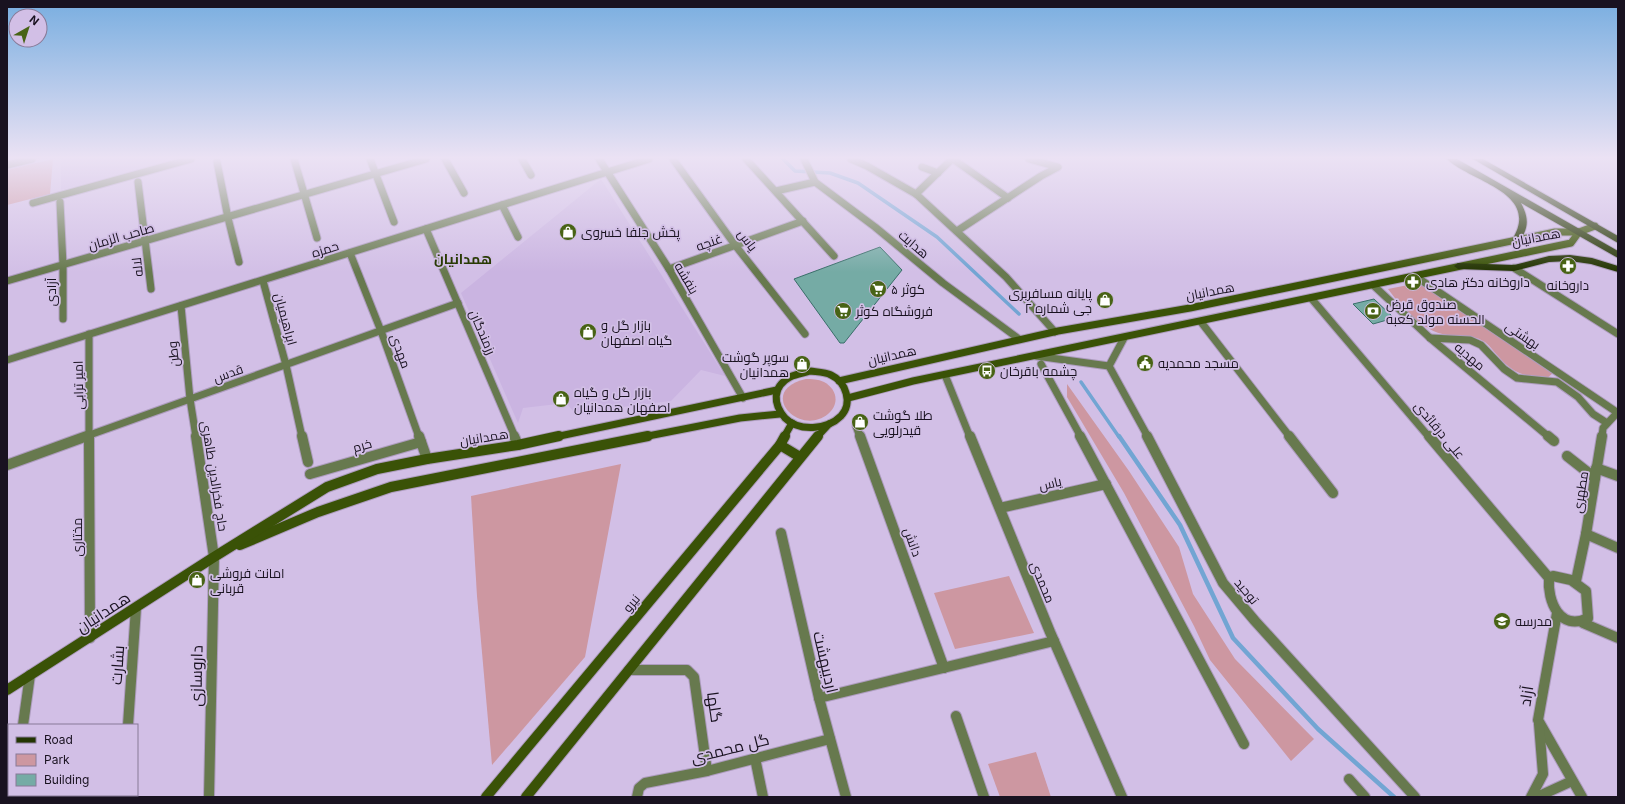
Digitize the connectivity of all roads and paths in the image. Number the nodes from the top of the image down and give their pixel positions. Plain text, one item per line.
1 (56, 197) edge
2 (140, 197) edge
3 (224, 197) edge
4 (299, 197) edge
5 (304, 197) edge
6 (384, 197) edge
7 (529, 197) edge
8 (623, 197) edge
9 (700, 197) edge
10 (781, 197) edge
11 (836, 197) edge
12 (919, 197) edge
13 (1514, 197) edge
14 (1516, 197) edge
15 (1543, 197) edge
16 (1008, 198) edge
17 (60, 202) dead end
18 (33, 203) dead end
19 (502, 205) junction
20 (228, 218) junction
21 (803, 221) junction
22 (394, 222) dead end
23 (1595, 226) junction
24 (426, 229) junction
25 (957, 231) junction
26 (1579, 232) junction
27 (518, 237) dead end
28 (317, 238) dead end
29 (1516, 240) junction
30 (1618, 240) edge
31 (146, 242) junction
32 (735, 245) junction
33 (350, 253) junction
34 (1618, 255) edge
35 (834, 256) dead end
36 (239, 262) dead end
37 (63, 265) junction
38 (1458, 266) junction
39 (1514, 268) junction
40 (669, 269) junction
41 (1618, 269) edge
42 (1415, 276) junction
43 (7, 281) edge
44 (263, 281) junction
45 (1321, 282) junction
46 (1373, 285) junction
47 (151, 289) dead end
48 (1268, 292) junction
49 (1333, 294) junction
50 (1311, 298) junction
51 (458, 303) junction
52 (1280, 305) junction
53 (181, 306) junction
54 (63, 319) dead end
55 (1201, 322) junction
56 (381, 331) junction
57 (1055, 332) junction
58 (89, 334) junction
59 (805, 334) dead end
60 (1618, 334) edge
61 (1124, 338) junction
62 (1430, 338) junction
63 (1018, 339) junction
64 (7, 360) edge
65 (1039, 360) junction
66 (286, 365) junction
67 (1109, 366) junction
68 (945, 375) junction
69 (839, 381) junction
70 (777, 390) junction
71 (743, 398) junction
72 (848, 398) junction
73 (190, 399) junction
74 (1617, 413) edge
75 (780, 414) junction
76 (1607, 423) junction
77 (792, 424) junction
78 (830, 424) junction
79 (856, 426) dead end
80 (90, 435) junction
81 (1554, 441) dead end
82 (421, 442) junction
83 (518, 445) junction
84 (780, 445) junction
85 (1567, 456) dead end
86 (800, 457) junction
87 (427, 458) junction
88 (308, 462) dead end
89 (7, 465) edge
90 (1596, 468) junction
91 (310, 474) dead end
92 (1618, 476) edge
93 (1595, 478) junction
94 (1106, 484) junction
95 (1333, 494) dead end
96 (1000, 508) junction
97 (781, 533) dead end
98 (1586, 534) junction
99 (1618, 548) edge
100 (214, 557) junction
101 (1549, 578) junction
102 (1576, 581) junction
103 (136, 608) junction
104 (1557, 613) junction
105 (1583, 623) junction
106 (90, 638) junction
107 (1618, 638) edge
108 (1054, 641) junction
109 (944, 668) junction
110 (629, 670) junction
111 (30, 676) junction
112 (7, 690) edge
113 (819, 698) junction
114 (956, 716) dead end
115 (1538, 720) junction
116 (23, 724) edge
117 (128, 724) edge
118 (830, 739) junction
119 (1244, 744) dead end
120 (755, 758) junction
121 (708, 771) junction
122 (1349, 780) dead end
123 (1572, 781) junction
124 (638, 793) edge
125 (209, 797) edge
126 (486, 797) edge
127 (526, 797) edge
128 (763, 797) edge
129 (846, 797) edge
130 (984, 797) edge
131 (1122, 797) edge
132 (1365, 797) edge
133 (1415, 797) edge
134 (1531, 797) edge
135 (1538, 797) edge
136 (1582, 797) edge

1 - 18 street
2 - 31 street, لاله
3 - 20 street
4 - 20 street, صاحب الزمان
5 - 28 street
6 - 22 street
7 - 19 street, حمزه
8 - 40 street, بنفشه
9 - 32 street, یاس
10 - 21 street
11 - 63 street, هدایت
12 - 25 street
13 - 29 main road
14 - 26 main road
15 - 23 main road
16 - 25 street
17 - 37 street, آزادی
19 - 24 street, حمزه
19 - 27 street
20 - 31 street, صاحب الزمان
20 - 36 street
21 - 32 street, غنچه
21 - 35 street
23 - 26 main road
23 - 30 main road
24 - 33 street, حمزه
24 - 51 street, رزمندگان
25 - 57 street
26 - 29 main road, همدانیان
26 - 34 main road
26 - 38 main road, همدانیان
29 - 45 main road, همدانیان
31 - 37 street, صاحب الزمان
31 - 47 street, لاله
32 - 40 street, غنچه
32 - 59 street, یاس
33 - 44 street, حمزه
33 - 56 street, مهدی
37 - 43 street, صاحب الزمان
37 - 54 street, آزادی
38 - 39 main road
38 - 42 main road, همدانیان
39 - 41 main road
39 - 60 street
40 - 71 street, بنفشه
42 - 46 main road, همدانیان
42 - 74 street, بهشتی
44 - 53 street, حمزه
44 - 66 street, ابراهیمیان
45 - 48 main road, همدانیان
45 - 49 main road
46 - 49 main road, همدانیان
46 - 62 street, مهدیه
48 - 52 main road
48 - 57 main road, همدانیان
49 - 50 main road, همدانیان
50 - 52 main road, همدانیان
50 - 101 street, علی درقائدی
51 - 56 street, قدس
51 - 83 street, رزمندگان
52 - 55 main road, همدانیان
53 - 58 street, حمزه
53 - 73 street, وطن
55 - 61 main road, همدانیان
55 - 95 street
56 - 66 street, قدس
56 - 82 street, مهدی
57 - 63 main road, همدانیان
58 - 64 street, حمزه
58 - 80 street, امیر ترابی
61 - 65 main road, همدانیان
61 - 67 street
62 - 76 street
62 - 81 street, مهدیه
63 - 69 main road, همدانیان
65 - 67 street
65 - 68 main road, همدانیان
65 - 94 street
66 - 73 street, قدس
66 - 88 street
67 - 133 street, توحید
68 - 72 main road, همدانیان
68 - 96 street, محمدی
69 - 70 main road
69 - 72 main road
70 - 71 main road, همدانیان
70 - 75 main road
71 - 83 main road, همدانیان
72 - 78 main road
73 - 80 street, قدس
73 - 100 street, حاج فخرالدین طاهری
74 - 76 street, مطهری
75 - 77 main road
75 - 100 main road, همدانیان
76 - 90 street, مطهری
77 - 78 main road
77 - 84 main road, نیرو
78 - 86 main road
79 - 109 street, دانش
80 - 89 street, قدس
80 - 106 street, مختاری
82 - 87 street, مهدی
82 - 91 street, خرم
83 - 87 main road, همدانیان
84 - 86 main road
84 - 126 main road, نیرو
85 - 93 street
86 - 110 main road
87 - 100 main road, همدانیان
90 - 92 street
90 - 93 street, مطهری
93 - 98 street, مطهری
94 - 96 street, یاس
94 - 119 street
96 - 108 street, محمدی
97 - 113 street, اردیبهشت
98 - 99 street
98 - 102 street, مطهری
100 - 103 main road, همدانیان
100 - 125 street, داروسازی
101 - 102 street
101 - 104 street
102 - 105 street
103 - 106 main road, همدانیان
103 - 117 street, بشارت
104 - 105 street
104 - 115 street, آزاد
105 - 107 street
106 - 111 main road, همدانیان
108 - 109 street
108 - 131 street, محمدی
109 - 113 street
110 - 121 street, گلها
110 - 127 main road
111 - 112 main road, همدانیان
111 - 116 street
113 - 118 street, اردیبهشت
114 - 130 street
115 - 123 street, آزاد
115 - 134 street
118 - 120 street, گل محمدی
118 - 129 street, اردیبهشت
120 - 121 street, گل محمدی
120 - 128 street
121 - 124 street, گل محمدی
122 - 132 street
123 - 135 street
123 - 136 street, آزاد

